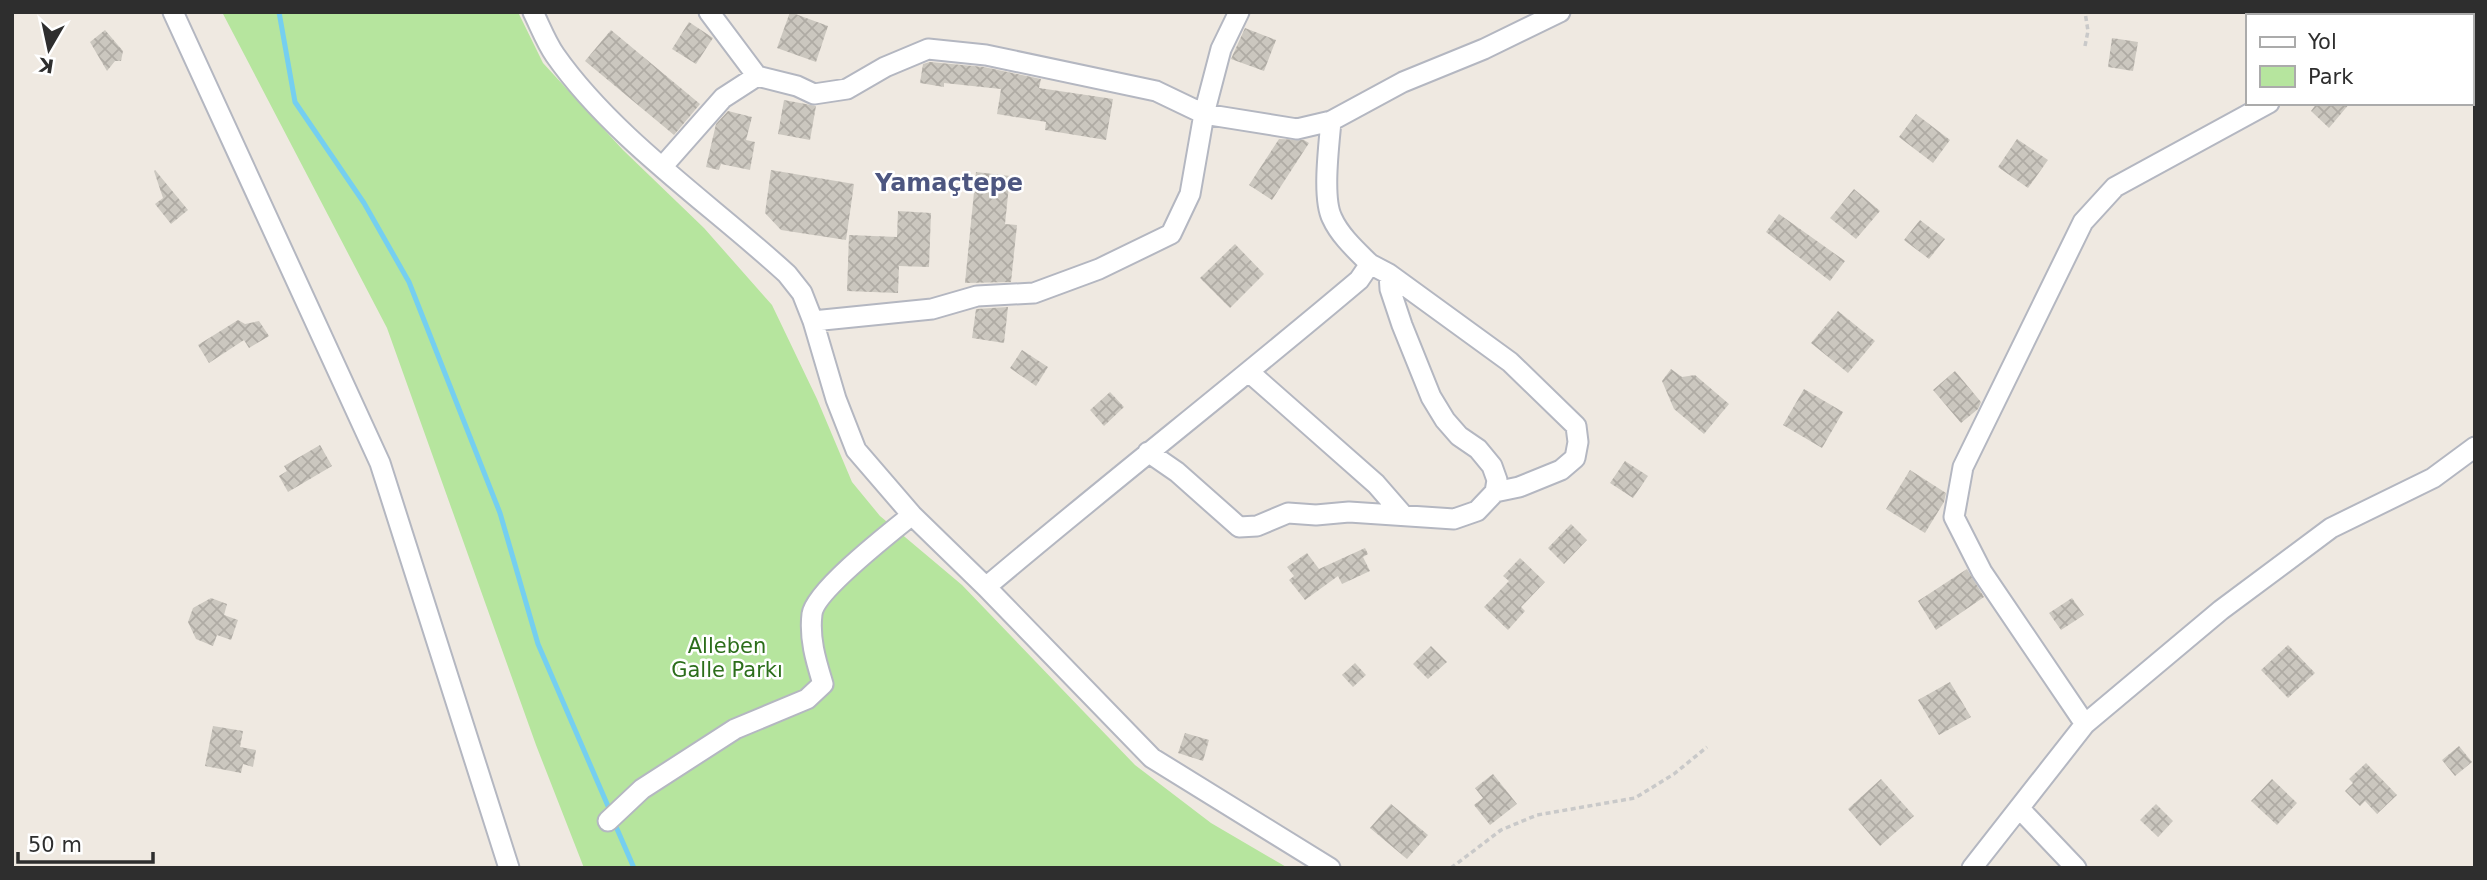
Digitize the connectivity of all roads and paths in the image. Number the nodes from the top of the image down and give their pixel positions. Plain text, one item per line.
1 (173, 12) edge
2 (533, 12) edge
3 (709, 12) edge
4 (1240, 12) edge
5 (1560, 12) edge
6 (2085, 12) edge
7 (2085, 46) dead end
8 (757, 76) junction
9 (2265, 105) edge
10 (1203, 114) junction
11 (1331, 121) junction
12 (663, 166) junction
13 (1370, 264) junction
14 (1389, 274) junction
15 (813, 321) junction
16 (1249, 372) junction
17 (2475, 447) edge
18 (1149, 452) junction
19 (1495, 492) junction
20 (912, 515) junction
21 (1403, 515) junction
22 (986, 587) junction
23 (2085, 724) junction
24 (1707, 747) dead end
25 (2019, 808) junction
26 (608, 821) dead end
27 (509, 868) edge
28 (1331, 868) edge
29 (1451, 868) edge
30 (1972, 868) edge
31 (2076, 868) edge

1 - 27 street
2 - 12 street
3 - 8 street
4 - 10 street
5 - 11 street
6 - 7 path
8 - 10 street
8 - 12 street
9 - 23 street
10 - 11 street
10 - 15 street
11 - 13 street
12 - 15 street
13 - 14 street
13 - 16 street
14 - 19 street
14 - 19 street
15 - 20 street
16 - 18 street
16 - 21 street
17 - 23 street
18 - 21 street
18 - 22 street
19 - 21 street
20 - 22 street
20 - 26 street
22 - 28 street
23 - 25 street
24 - 29 path
25 - 30 street
25 - 31 street

